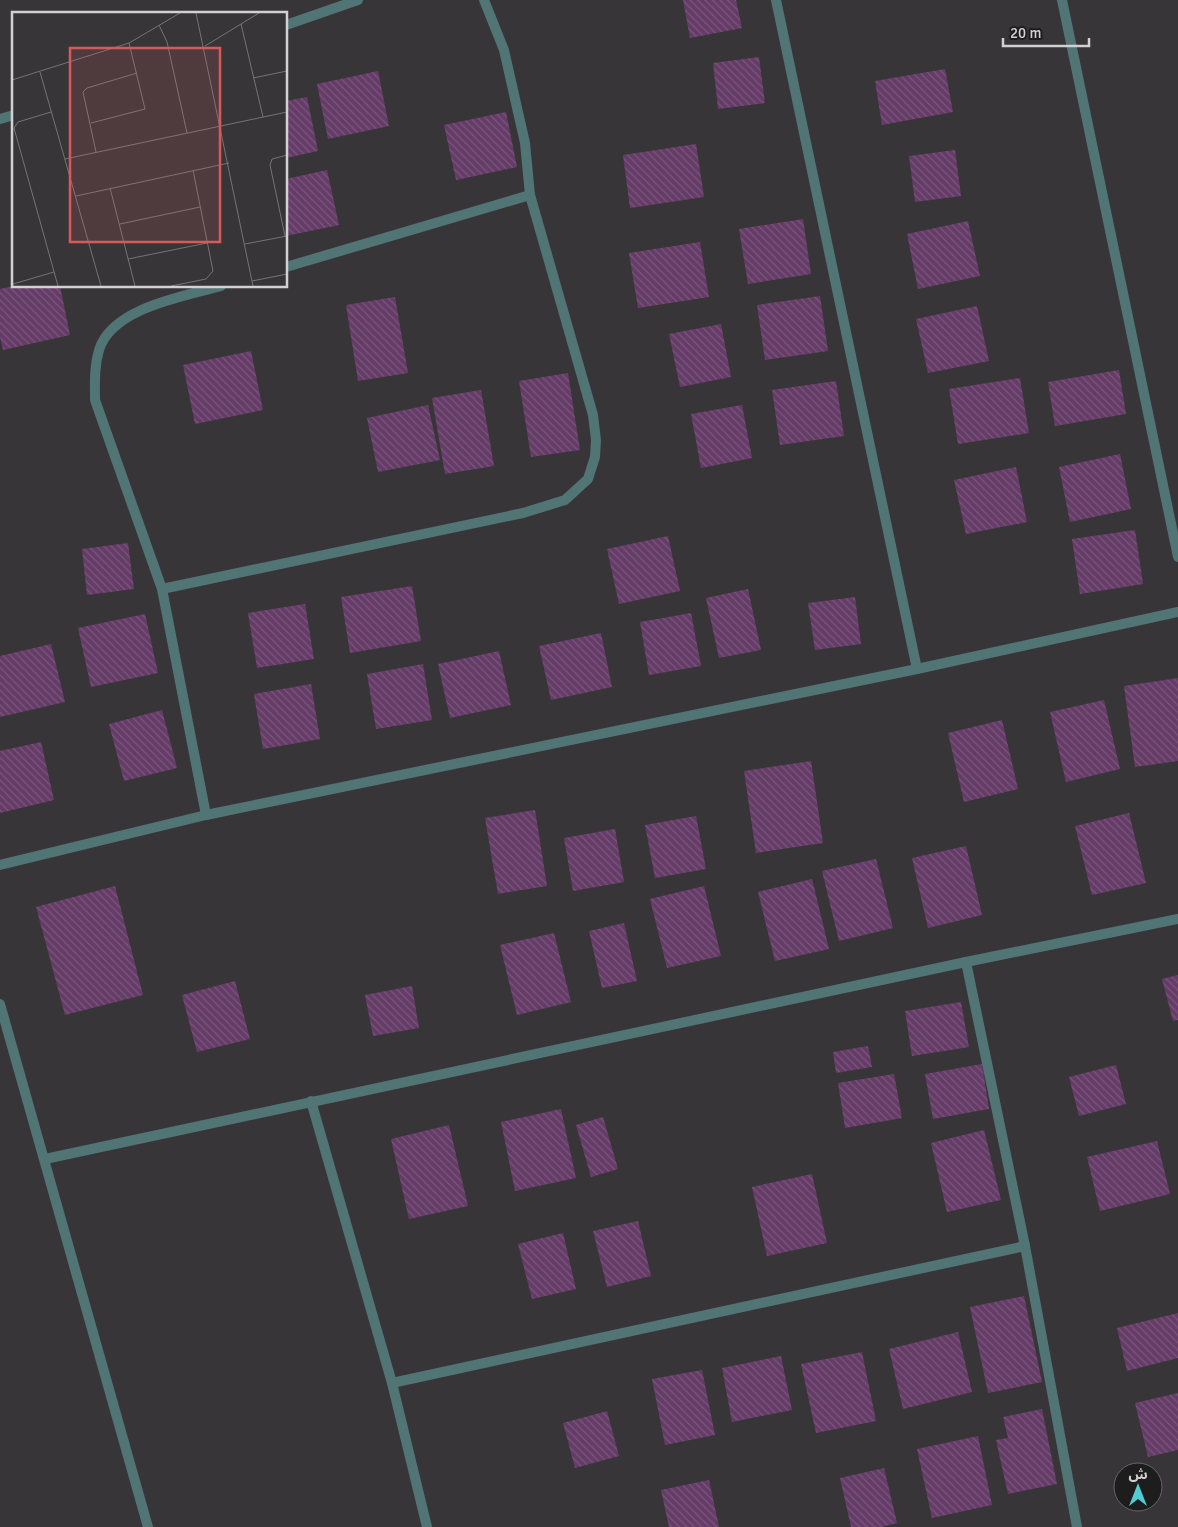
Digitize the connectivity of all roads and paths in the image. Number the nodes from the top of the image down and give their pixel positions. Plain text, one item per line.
1 (358, 0) edge
2 (484, 0) edge
3 (776, 0) edge
4 (1062, 0) edge
5 (288, 24) edge
6 (12, 116) edge
7 (0, 120) edge
8 (530, 195) junction
9 (288, 266) edge
10 (214, 288) edge
11 (1178, 557) edge
12 (162, 589) junction
13 (1178, 612) edge
14 (917, 669) junction
15 (206, 815) junction
16 (0, 865) edge
17 (1178, 919) edge
18 (966, 962) junction
19 (0, 1004) edge
20 (311, 1101) junction
21 (45, 1159) junction
22 (1025, 1246) junction
23 (392, 1383) junction
24 (148, 1527) edge
25 (427, 1527) edge
26 (1077, 1527) edge

1 - 5 street
2 - 8 street
3 - 14 street
4 - 11 street
6 - 7 street
8 - 9 street
8 - 12 street
10 - 12 street
12 - 15 street
13 - 14 street
14 - 15 street
15 - 16 street
17 - 18 street
18 - 20 street
18 - 22 street
19 - 21 street
20 - 21 street
20 - 23 street
21 - 24 street
22 - 23 street
22 - 26 street
23 - 25 street

